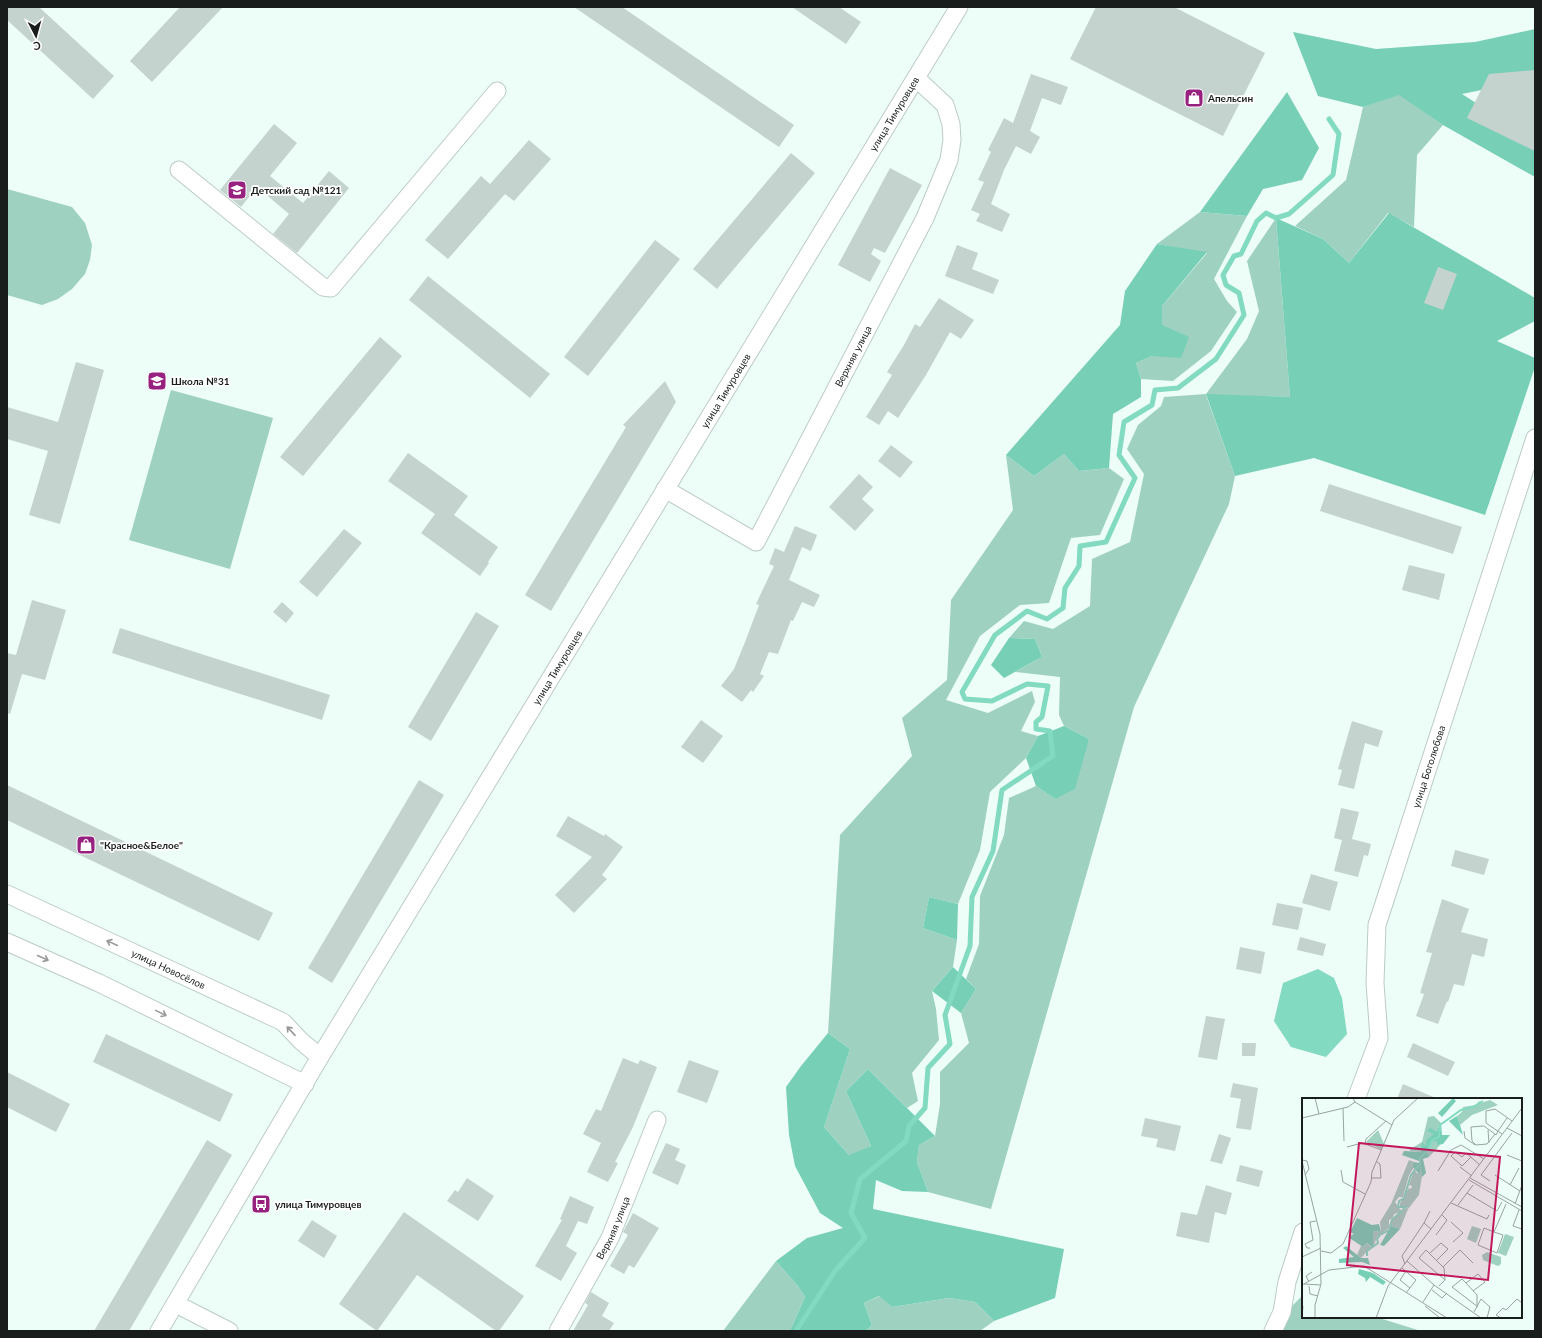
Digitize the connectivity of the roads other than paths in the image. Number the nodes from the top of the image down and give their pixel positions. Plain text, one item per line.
1 (959, 7) edge
2 (916, 78) junction
3 (497, 91) dead end
4 (179, 170) dead end
5 (1535, 438) edge
6 (665, 489) junction
7 (7, 894) edge
8 (7, 942) edge
9 (320, 1057) junction
10 (305, 1084) junction
11 (1356, 1098) edge
12 (657, 1120) dead end
13 (1302, 1235) edge
14 (176, 1304) junction
15 (159, 1331) edge
16 (229, 1331) edge
17 (558, 1331) edge
18 (1273, 1331) edge

1 - 2 street, улица Тимуровцев
2 - 6 street, улица Тимуровцев
2 - 6 street, Верхняя улица
3 - 4 street
5 - 11 street, улица Боголюбова
6 - 9 street, улица Тимуровцев
9 -> 7 street, улица Новосёлов
8 -> 10 street
9 - 10 street, улица Тимуровцев
10 - 14 street, улица Тимуровцев
12 - 17 street, Верхняя улица
13 - 18 street
14 - 15 street, улица Тимуровцев
14 - 16 street

